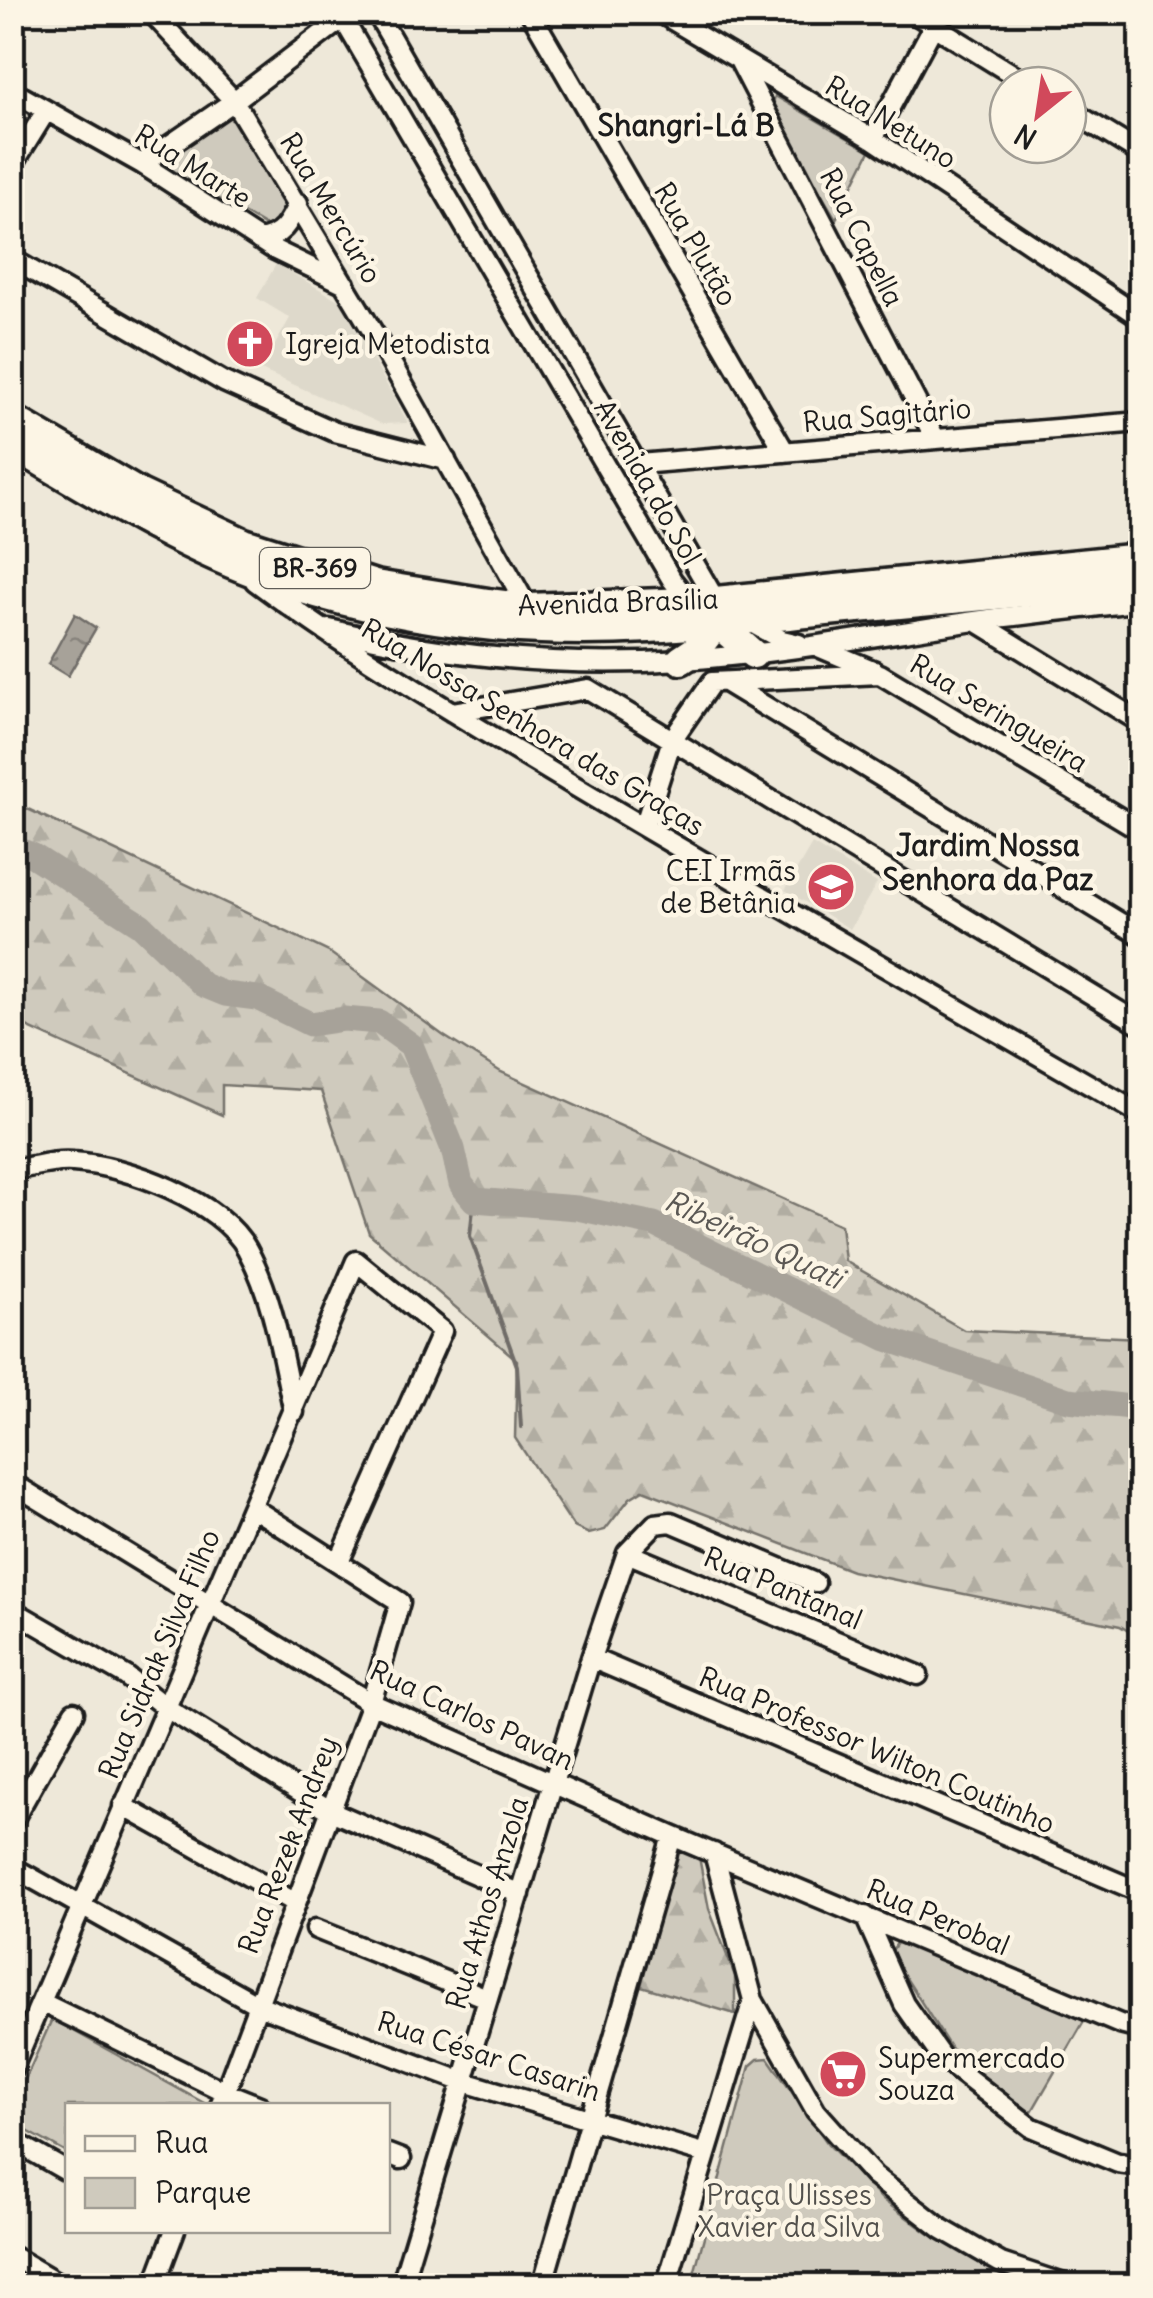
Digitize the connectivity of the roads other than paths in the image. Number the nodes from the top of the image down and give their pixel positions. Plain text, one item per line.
1 (150, 12) edge
2 (376, 12) edge
3 (530, 12) edge
4 (659, 12) edge
5 (912, 12) edge
6 (345, 14) edge
7 (938, 19) edge
8 (740, 62) junction
9 (1002, 65) edge
10 (12, 91) edge
11 (234, 102) junction
12 (46, 111) junction
13 (1088, 120) edge
14 (873, 139) junction
15 (1140, 153) edge
16 (142, 164) junction
17 (12, 166) edge
18 (298, 203) junction
19 (259, 240) junction
20 (12, 259) edge
21 (345, 284) junction
22 (1140, 317) edge
23 (603, 404) junction
24 (578, 416) junction
25 (12, 419) edge
26 (1140, 422) edge
27 (935, 438) junction
28 (12, 444) edge
29 (785, 452) junction
30 (446, 460) junction
31 (639, 464) junction
32 (1140, 558) edge
33 (227, 560) junction
34 (1136, 597) edge
35 (528, 608) junction
36 (716, 611) junction
37 (976, 621) junction
38 (314, 625) junction
39 (812, 646) junction
40 (753, 654) junction
41 (681, 660) junction
42 (880, 674) junction
43 (727, 682) junction
44 (452, 712) junction
45 (1140, 722) edge
46 (672, 740) junction
47 (644, 828) junction
48 (1140, 830) edge
49 (1140, 934) edge
50 (1140, 1024) edge
51 (1140, 1114) edge
52 (12, 1170) edge
53 (294, 1412) junction
54 (12, 1483) edge
55 (253, 1508) junction
56 (631, 1547) junction
57 (339, 1562) junction
58 (816, 1582) dead end
59 (209, 1602) junction
60 (12, 1610) edge
61 (591, 1658) junction
62 (918, 1674) dead end
63 (371, 1703) junction
64 (165, 1706) junction
65 (74, 1712) dead end
66 (553, 1782) junction
67 (122, 1806) junction
68 (332, 1811) junction
69 (12, 1822) edge
70 (672, 1836) junction
71 (714, 1853) junction
72 (12, 1867) edge
73 (1140, 1892) edge
74 (520, 1894) junction
75 (296, 1903) junction
76 (80, 1906) junction
77 (866, 1916) junction
78 (316, 1929) dead end
79 (487, 1998) junction
80 (753, 2000) junction
81 (42, 2002) junction
82 (258, 2004) junction
83 (1140, 2029) edge
84 (12, 2070) edge
85 (461, 2081) junction
86 (223, 2099) edge
87 (592, 2119) junction
88 (12, 2140) edge
89 (706, 2154) junction
90 (1140, 2166) edge
91 (65, 2170) edge
92 (172, 2233) edge
93 (12, 2256) edge
94 (1026, 2280) edge
95 (62, 2286) edge
96 (154, 2286) edge
97 (402, 2286) edge
98 (542, 2286) edge
99 (666, 2286) edge
100 (1070, 2286) edge

1 - 11 street, Rua Mercúrio
2 - 23 street, Avenida do Sol
3 - 29 street, Rua Plutão
4 - 8 street, Rua Netuno
5 - 7 street
6 - 11 street
6 - 24 street, Avenida do Sol
7 - 9 street
7 - 14 street
8 - 14 street, Rua Netuno
8 - 27 street, Rua Capella
10 - 12 street, Rua Marte
11 - 16 street
11 - 18 street, Rua Mercúrio
12 - 16 street, Rua Marte
12 - 17 street
13 - 15 street
14 - 22 street, Rua Netuno
16 - 19 street, Rua Marte
18 - 19 street
18 - 21 street, Rua Mercúrio
19 - 21 street, Rua Marte
20 - 30 street
21 - 30 street, Rua Mercúrio
23 - 24 street
23 - 31 street, Avenida do Sol
24 - 36 street, Avenida do Sol
25 - 35 highway, Avenida Brasília / BR-369
26 - 27 street, Rua Sagitário
27 - 29 street, Rua Sagitário
28 - 33 highway, Avenida Brasília / BR-369
29 - 31 street, Rua Sagitário
30 - 35 street, Rua Mercúrio
31 - 36 street, Avenida do Sol
32 - 36 highway, Avenida Brasília / BR-369
33 - 36 highway, Avenida Brasília / BR-369
33 - 38 street, Rua Nossa Senhora das Graças
34 - 36 highway, Avenida Brasília / BR-369
34 - 37 street, Avenida Brasília
35 - 36 highway, Avenida Brasília / BR-369
36 - 39 street, Rua Seringueira
36 - 40 highway
36 - 41 highway
37 - 39 street, Avenida Brasília
37 - 45 street
38 - 41 street, Avenida Brasília
38 - 44 street, Rua Nossa Senhora das Graças
39 - 40 street, Avenida Brasília
39 - 42 street, Rua Seringueira
40 - 41 street, Avenida Brasília
42 - 43 street, Rua Seringueira
42 - 48 street, Rua Seringueira
43 - 46 street
43 - 49 street
44 - 46 street
44 - 47 street, Rua Nossa Senhora das Graças
46 - 47 street
46 - 50 street
47 - 51 street, Rua Nossa Senhora das Graças
52 - 53 street
53 - 55 street, Rua Sidrak Silva Filho
53 - 57 street, Rua Sidrak Silva Filho
54 - 59 street, Rua Carlos Pavan
55 - 57 street
55 - 59 street, Rua Sidrak Silva Filho
56 - 58 street
56 - 61 street, Rua Athos Anzola
56 - 62 street, Rua Pantanal
57 - 63 street, Rua Rezek Andrey
59 - 63 street, Rua Carlos Pavan
59 - 64 street, Rua Sidrak Silva Filho
60 - 64 street
61 - 66 street, Rua Athos Anzola
61 - 73 street, Rua Professor Wilton Coutinho
63 - 66 street, Rua Carlos Pavan
63 - 68 street, Rua Rezek Andrey
64 - 67 street, Rua Sidrak Silva Filho
64 - 68 street
65 - 69 street
66 - 70 street, Rua Carlos Pavan
66 - 74 street, Rua Athos Anzola
67 - 75 street
67 - 76 street, Rua Sidrak Silva Filho
68 - 74 street
68 - 75 street, Rua Rezek Andrey
70 - 71 street, Rua Carlos Pavan
70 - 87 street
71 - 77 street, Rua Perobal
71 - 80 street
72 - 76 street, Rua César Casarin
74 - 79 street, Rua Athos Anzola
75 - 82 street, Rua Rezek Andrey
76 - 81 street, Rua Sidrak Silva Filho
76 - 82 street, Rua César Casarin
77 - 83 street, Rua Perobal
77 - 90 street
78 - 79 street
79 - 85 street, Rua Athos Anzola
80 - 89 street
80 - 94 street
81 - 84 street, Rua Sidrak Silva Filho
81 - 86 street
82 - 85 street, Rua César Casarin
82 - 86 street, Rua Rezek Andrey
85 - 87 street, Rua César Casarin
85 - 97 street, Rua Athos Anzola
87 - 89 street, Rua César Casarin
87 - 98 street
88 - 91 street
89 - 99 street
92 - 96 street
93 - 95 street
94 - 100 street

